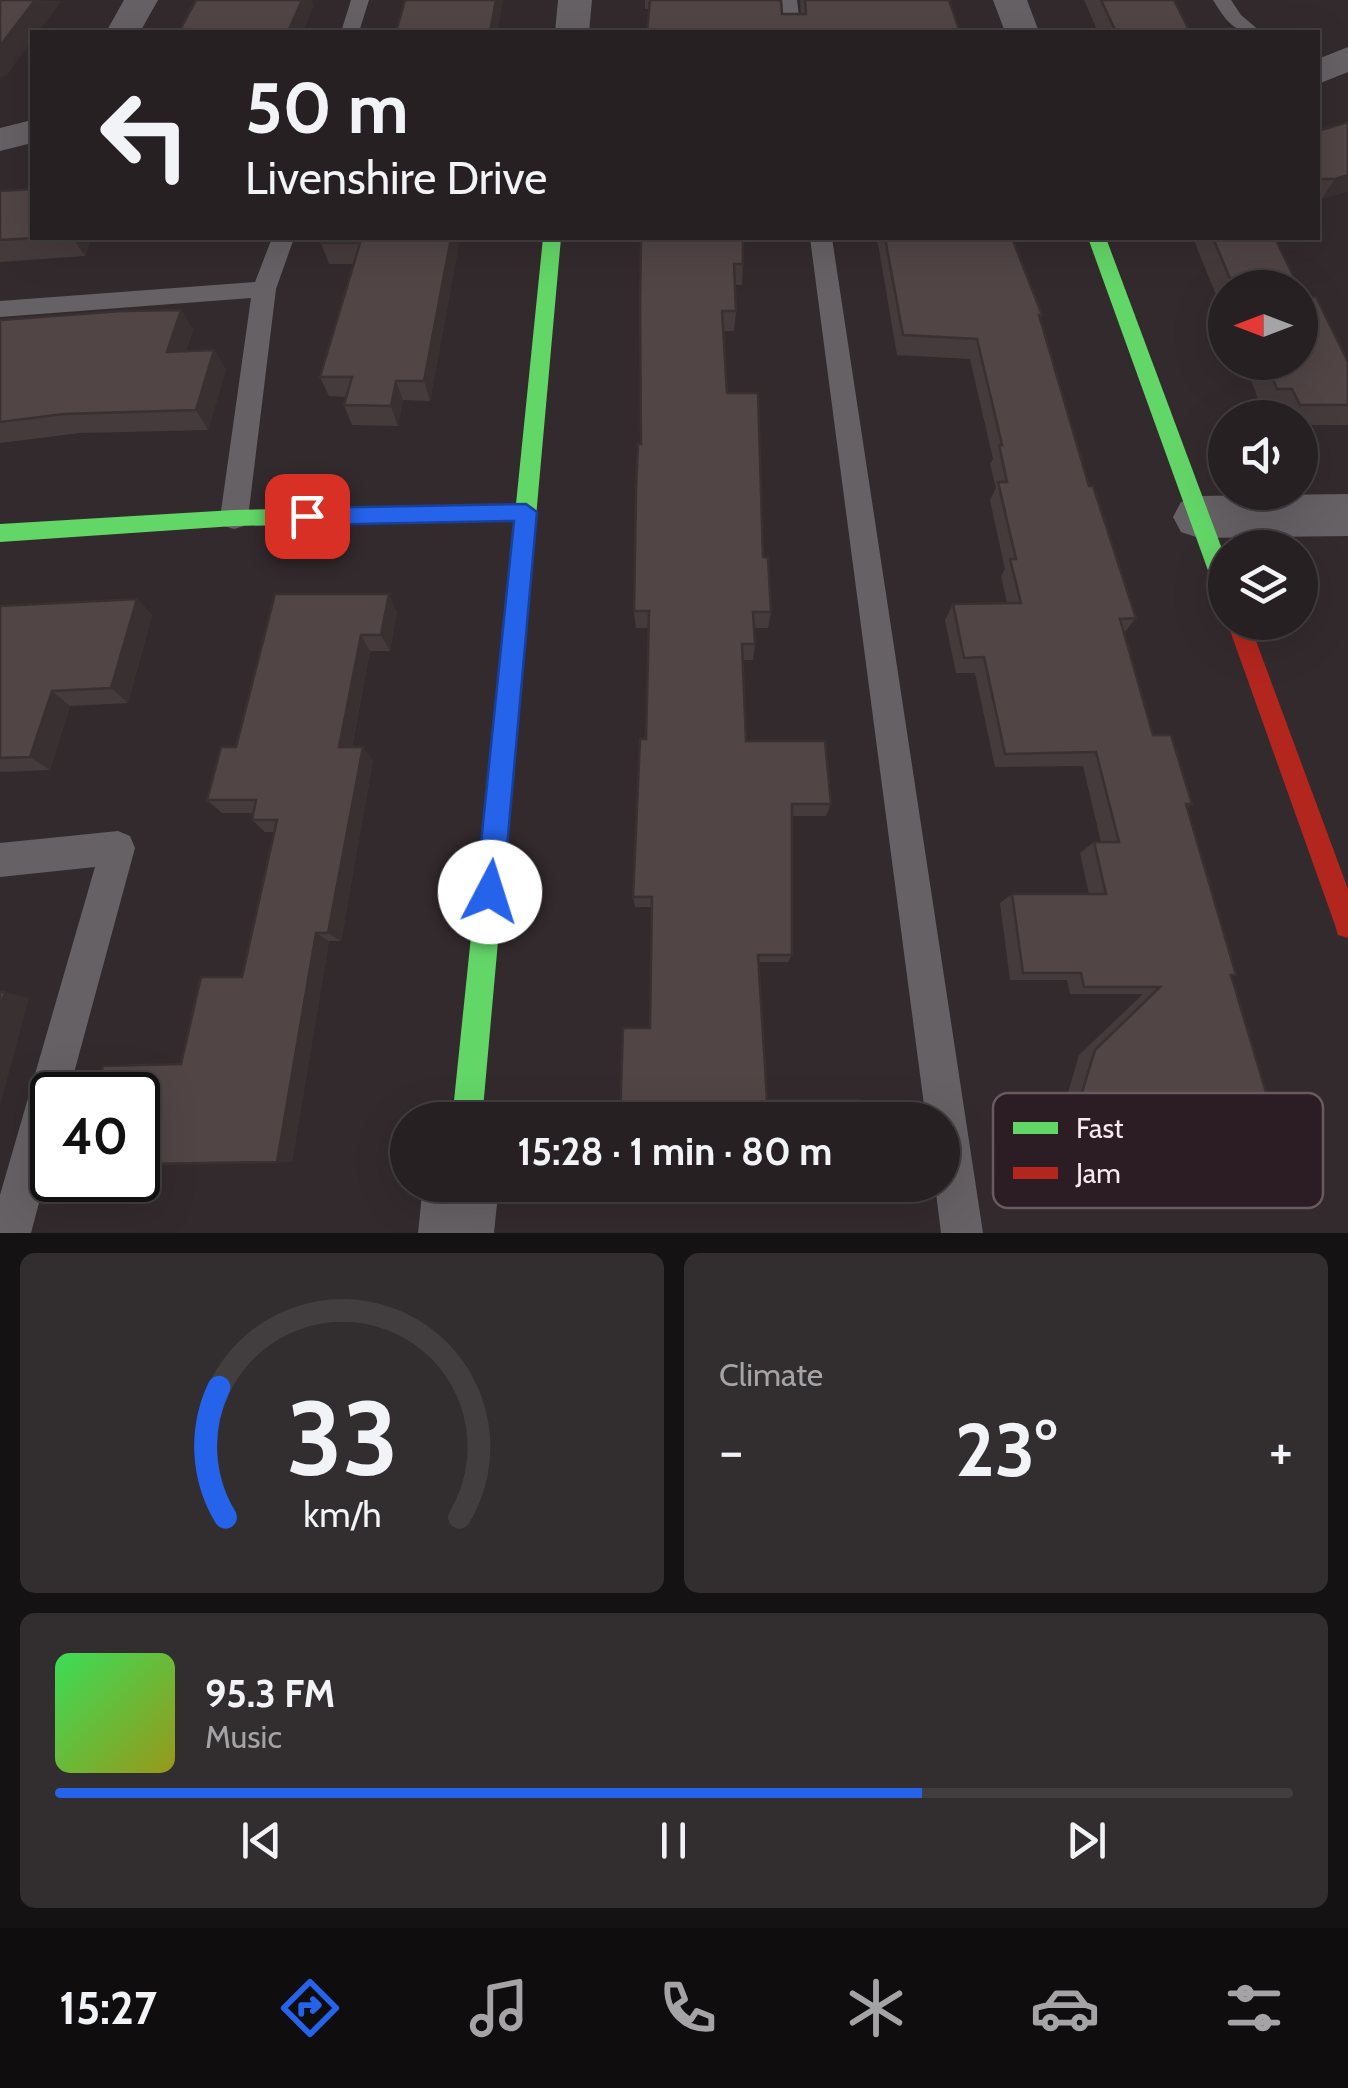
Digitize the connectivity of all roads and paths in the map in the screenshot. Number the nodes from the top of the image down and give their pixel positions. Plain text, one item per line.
1 (141, 0) edge
2 (360, 0) edge
3 (575, 0) edge
4 (788, 0) edge
5 (1010, 0) edge
6 (1222, 0) edge
7 (124, 30) edge
8 (351, 30) edge
9 (572, 30) edge
10 (792, 30) edge
11 (1021, 30) edge
12 (1249, 30) edge
13 (1348, 58) edge
14 (1320, 72) edge
15 (30, 132) edge
16 (0, 140) edge
17 (282, 240) edge
18 (552, 240) edge
19 (821, 240) edge
20 (1098, 240) edge
21 (264, 289) junction
22 (0, 308) edge
23 (526, 512) junction
24 (1348, 515) edge
25 (1200, 517) junction
26 (234, 518) junction
27 (0, 534) edge
28 (1208, 539) edge
29 (1245, 640) edge
30 (0, 860) edge
31 (1348, 925) edge
32 (470, 1102) edge
33 (459, 1202) edge
34 (10, 1233) edge
35 (456, 1233) edge
36 (962, 1233) edge

1 - 7 street
2 - 8 lane
3 - 9 street
4 - 10 lane
5 - 11 street
6 - 12 lane
13 - 14 street
15 - 16 street
17 - 21 lane
18 - 23 street
19 - 36 lane
20 - 25 street
21 - 22 lane
21 - 26 lane
23 - 26 street
23 - 32 street
24 - 25 street
25 - 28 street
26 - 27 street
29 - 31 street
30 - 34 lane
33 - 35 street

